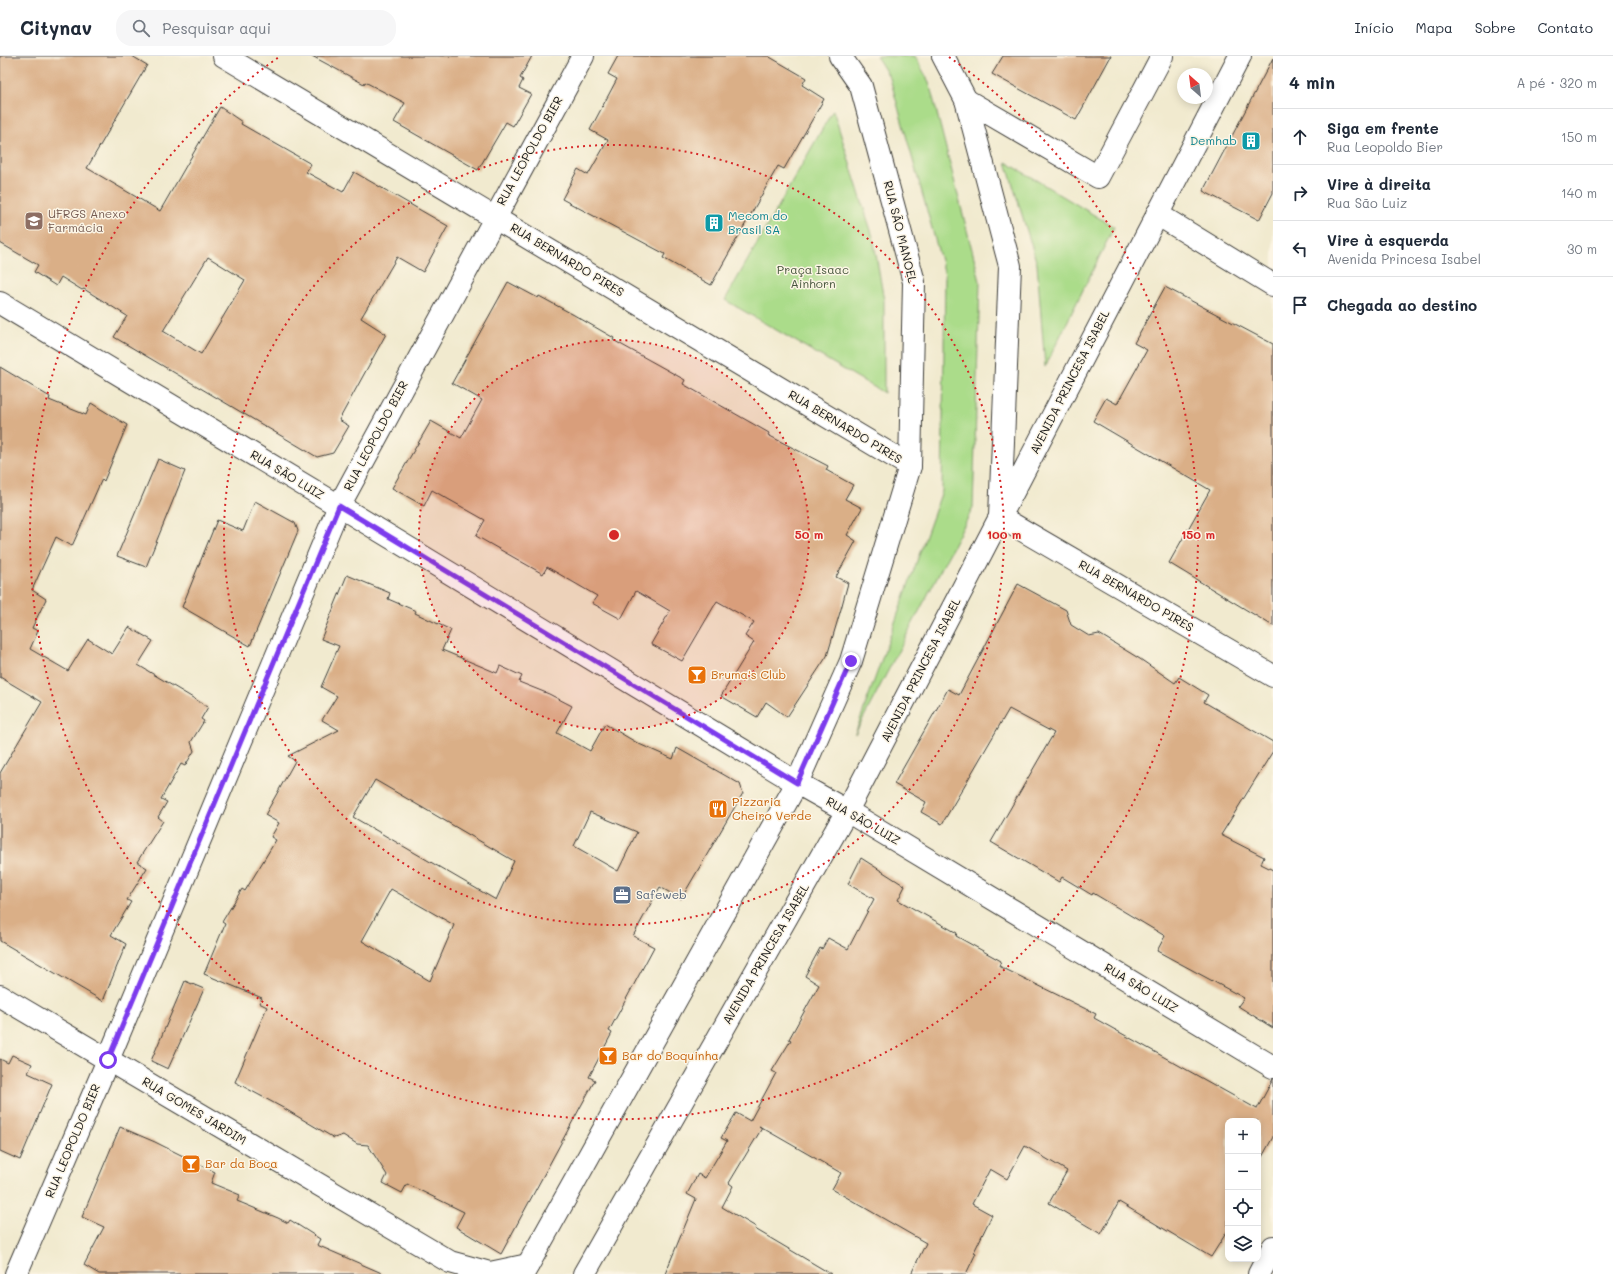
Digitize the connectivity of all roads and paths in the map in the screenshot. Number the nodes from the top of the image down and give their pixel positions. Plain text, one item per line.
1 (224, 56) edge
2 (583, 56) edge
3 (840, 56) edge
4 (943, 56) edge
5 (1162, 56) edge
6 (1240, 56) edge
7 (966, 100) junction
8 (1157, 214) junction
9 (494, 216) junction
10 (1273, 285) edge
11 (0, 303) edge
12 (910, 466) junction
13 (339, 506) junction
14 (1000, 517) junction
15 (1273, 676) edge
16 (797, 783) junction
17 (847, 811) junction
18 (0, 996) edge
19 (108, 1060) junction
20 (1273, 1067) edge
21 (1273, 1247) edge
22 (454, 1268) edge
23 (526, 1270) edge
24 (16, 1274) edge
25 (584, 1274) edge
26 (1259, 1274) edge

1 - 9 street, RUA BERNARDO PIRES
2 - 9 street, RUA LEOPOLDO BIER
3 - 12 street, RUA SÃO MANOEL
4 - 7 street
5 - 7 street
6 - 8 street, AVENIDA PRINCESA ISABEL
7 - 14 street
8 - 10 street
8 - 14 street, AVENIDA PRINCESA ISABEL
9 - 12 street, RUA BERNARDO PIRES
9 - 13 street, RUA LEOPOLDO BIER
11 - 13 street, RUA SÃO LUIZ
12 - 16 street
13 - 16 street, RUA SÃO LUIZ
13 - 19 street, RUA LEOPOLDO BIER
14 - 15 street, RUA BERNARDO PIRES
14 - 17 street, AVENIDA PRINCESA ISABEL
16 - 17 street, RUA SÃO LUIZ
16 - 23 street
17 - 20 street, RUA SÃO LUIZ
17 - 25 street, AVENIDA PRINCESA ISABEL
18 - 19 street, RUA GOMES JARDIM
19 - 22 street, RUA GOMES JARDIM
19 - 24 street, RUA LEOPOLDO BIER
21 - 26 street
22 - 23 street, RUA GOMES JARDIM

